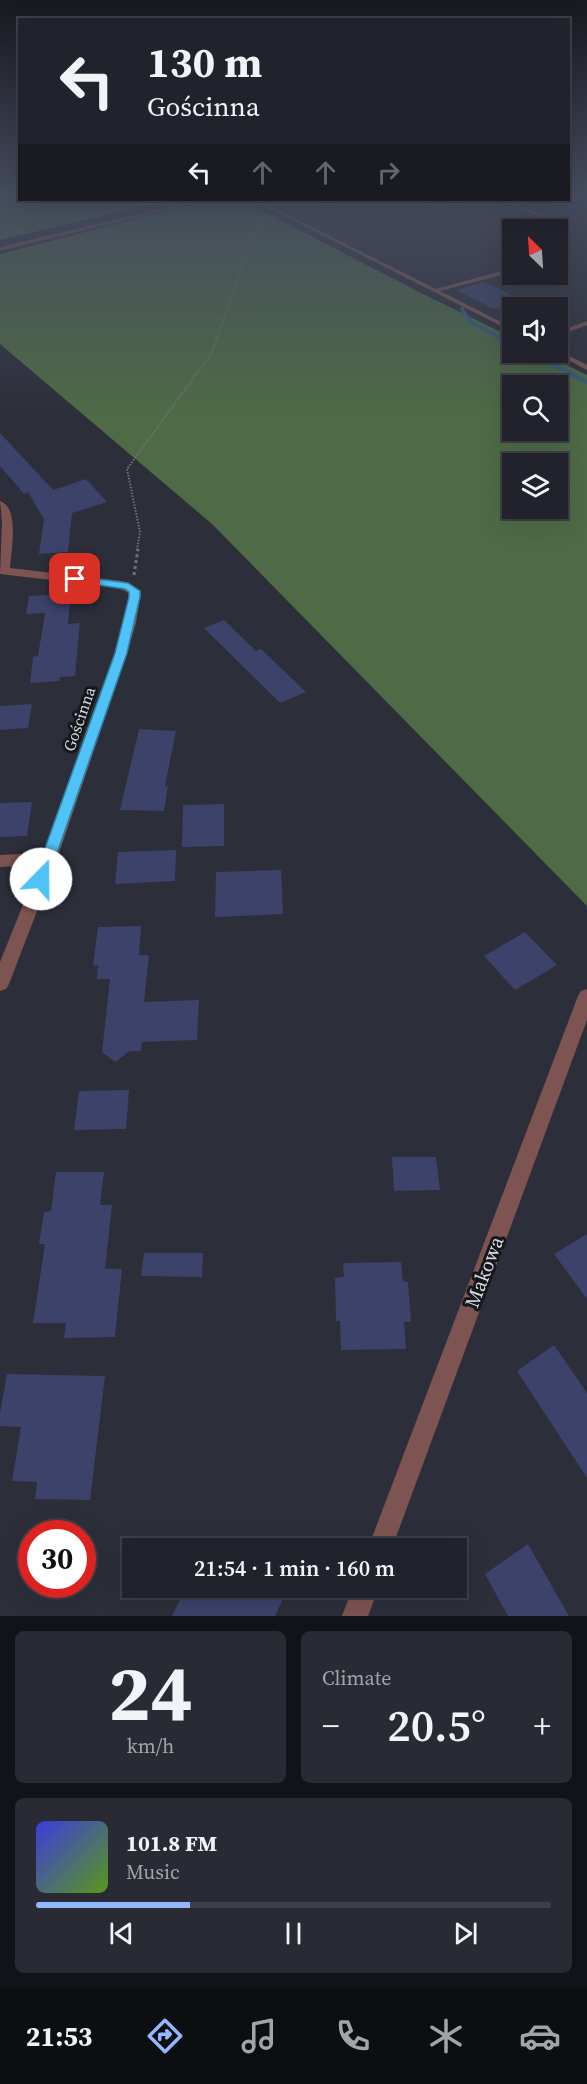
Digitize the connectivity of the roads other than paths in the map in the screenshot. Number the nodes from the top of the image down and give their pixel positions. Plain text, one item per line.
1 (388, 267) edge
2 (502, 273) edge
3 (434, 291) junction
4 (587, 324) edge
5 (502, 325) edge
6 (568, 331) edge
7 (568, 358) edge
8 (572, 360) junction
9 (587, 360) edge
10 (587, 368) edge
11 (0, 504) edge
12 (2, 570) edge
13 (49, 860) junction
14 (0, 861) edge
15 (0, 984) edge
16 (587, 996) edge
17 (384, 1538) edge
18 (362, 1598) edge
19 (355, 1616) edge

1 - 3 lane
2 - 3 lane
3 - 5 lane
4 - 6 lane
7 - 8 lane
8 - 9 lane
8 - 10 lane
11 - 12 street
12 - 13 street, Gościnna
13 - 14 street
13 - 15 street, Gościnna
16 - 17 street, Makowa
18 - 19 street

